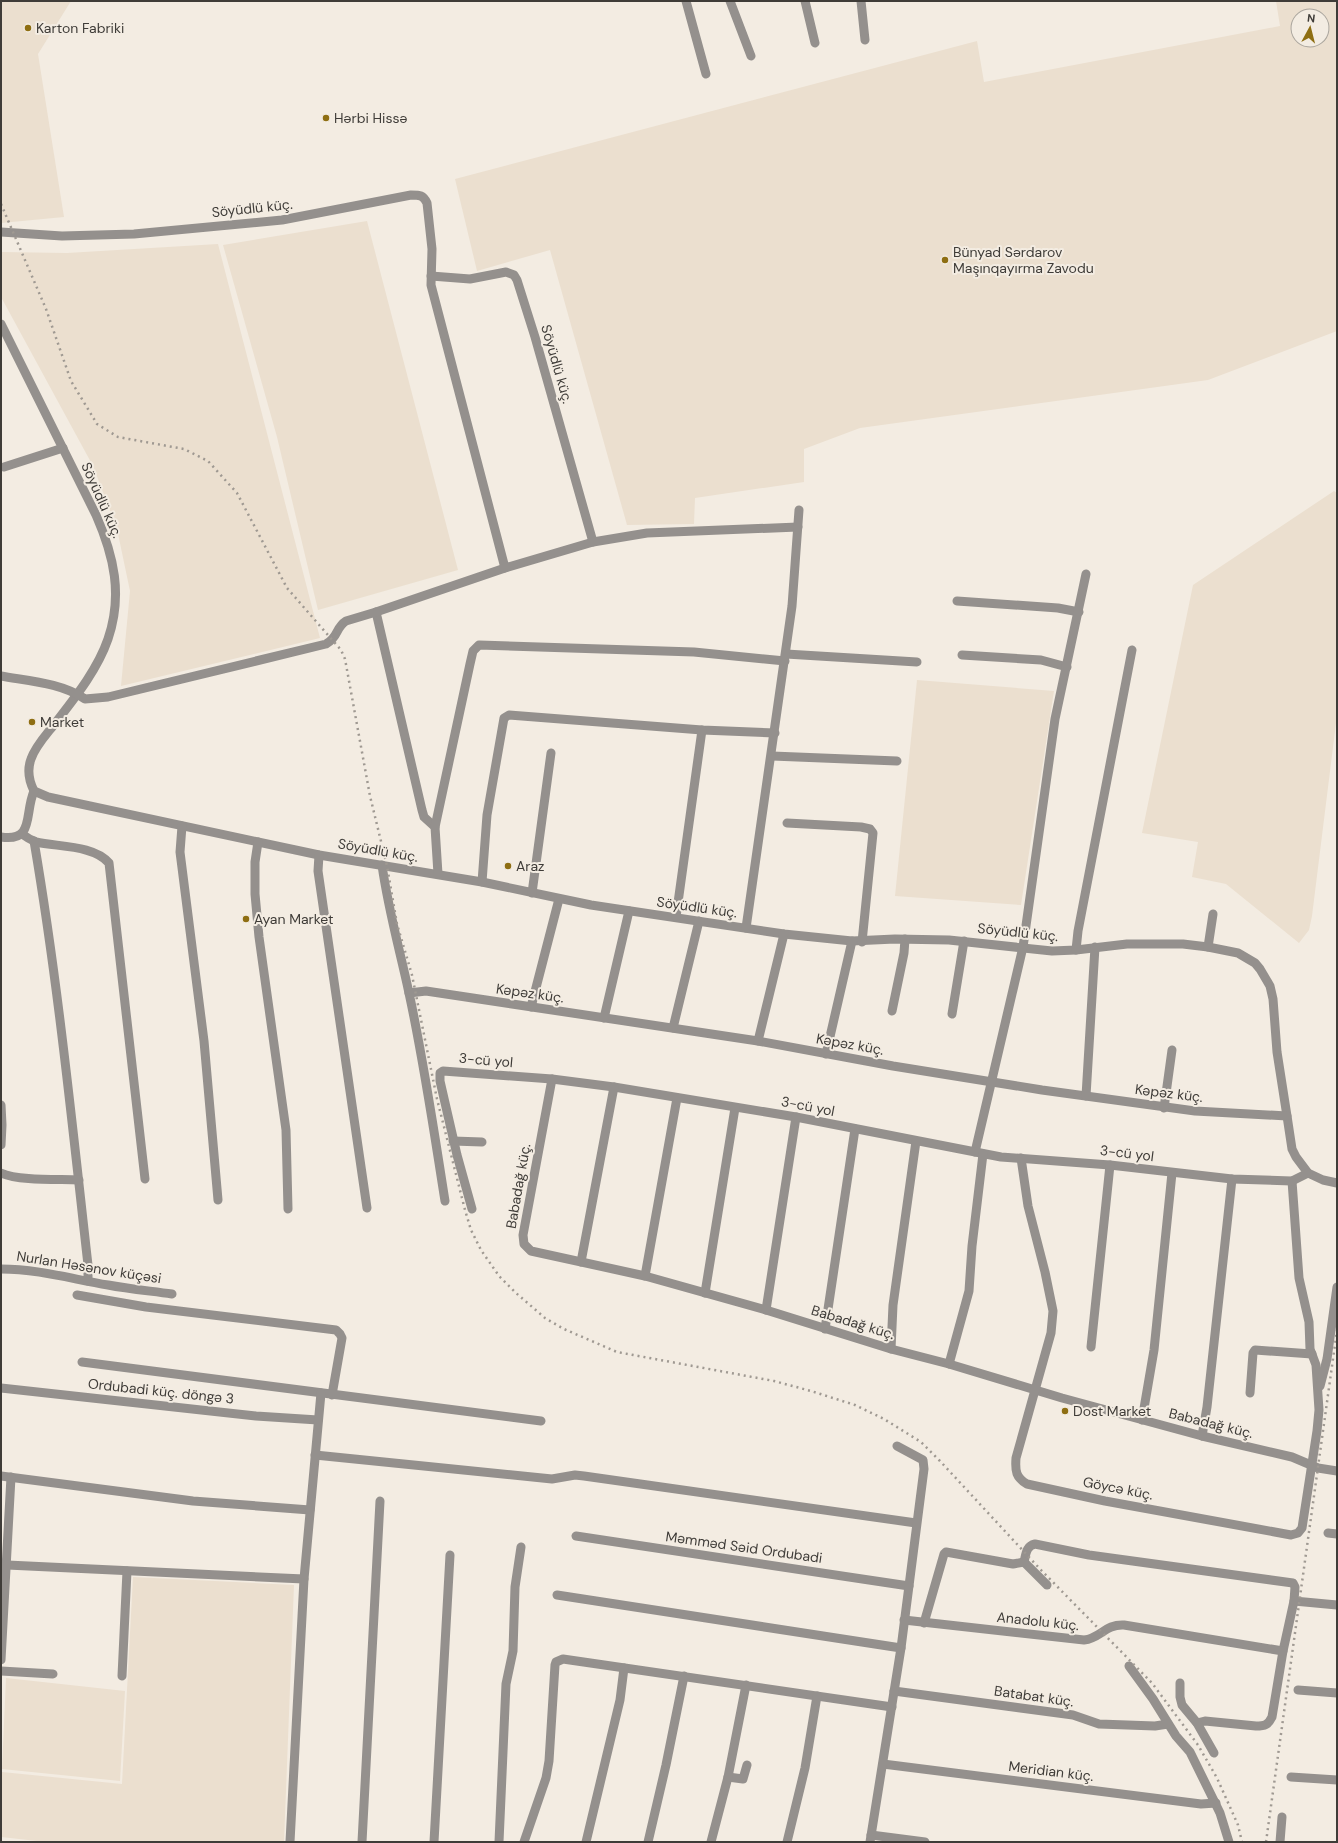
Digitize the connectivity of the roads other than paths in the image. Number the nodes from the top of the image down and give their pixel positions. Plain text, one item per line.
1 (686, 1) edge
2 (730, 1) edge
3 (805, 1) edge
4 (861, 1) edge
5 (865, 40) dead end
6 (815, 43) dead end
7 (751, 56) dead end
8 (706, 74) dead end
9 (1, 232) edge
10 (431, 276) junction
11 (1, 324) edge
12 (63, 448) junction
13 (4, 467) dead end
14 (799, 510) dead end
15 (798, 527) junction
16 (593, 542) junction
17 (505, 568) junction
18 (1086, 574) dead end
19 (957, 600) dead end
20 (376, 612) junction
21 (1079, 612) junction
22 (1132, 650) dead end
23 (962, 655) dead end
24 (785, 657) junction
25 (917, 662) dead end
26 (1066, 667) junction
27 (1, 676) edge
28 (77, 694) junction
29 (702, 730) junction
30 (775, 733) junction
31 (551, 753) dead end
32 (772, 756) junction
33 (897, 761) dead end
34 (34, 791) junction
35 (787, 823) dead end
36 (182, 826) junction
37 (435, 827) junction
38 (22, 834) junction
39 (1, 836) edge
40 (34, 841) junction
41 (258, 842) junction
42 (320, 854) junction
43 (382, 865) junction
44 (438, 874) junction
45 (482, 882) junction
46 (532, 893) junction
47 (559, 899) junction
48 (630, 912) junction
49 (1213, 914) dead end
50 (676, 917) junction
51 (699, 921) junction
52 (746, 928) junction
53 (784, 934) junction
54 (905, 939) junction
55 (964, 941) junction
56 (857, 942) junction
57 (1023, 947) junction
58 (1095, 947) junction
59 (1208, 947) junction
60 (1076, 950) junction
61 (409, 993) junction
62 (531, 1007) junction
63 (892, 1011) dead end
64 (952, 1014) dead end
65 (604, 1018) junction
66 (673, 1028) junction
67 (758, 1041) junction
68 (1172, 1050) dead end
69 (826, 1054) junction
70 (552, 1079) junction
71 (990, 1082) junction
72 (614, 1087) junction
73 (1086, 1096) junction
74 (677, 1098) junction
75 (1, 1105) edge
76 (735, 1108) junction
77 (1164, 1108) junction
78 (1287, 1116) junction
79 (796, 1117) junction
80 (855, 1129) junction
81 (453, 1141) junction
82 (916, 1141) junction
83 (482, 1142) dead end
84 (1, 1145) edge
85 (979, 1153) junction
86 (1021, 1158) junction
87 (1110, 1164) junction
88 (1, 1173) edge
89 (1172, 1173) junction
90 (1308, 1173) junction
91 (145, 1179) dead end
92 (1232, 1179) junction
93 (79, 1180) junction
94 (1292, 1180) junction
95 (1337, 1183) edge
96 (218, 1200) dead end
97 (445, 1201) dead end
98 (366, 1208) dead end
99 (288, 1209) dead end
100 (472, 1209) dead end
101 (581, 1262) junction
102 (1, 1269) edge
103 (645, 1276) junction
104 (88, 1281) junction
105 (1337, 1287) edge
106 (705, 1293) junction
107 (172, 1294) dead end
108 (77, 1295) dead end
109 (766, 1310) junction
110 (825, 1329) junction
111 (1091, 1347) dead end
112 (892, 1349) junction
113 (1312, 1354) junction
114 (82, 1362) dead end
115 (949, 1364) junction
116 (1, 1388) edge
117 (1036, 1390) junction
118 (321, 1393) junction
119 (1250, 1393) dead end
120 (332, 1394) junction
121 (1318, 1395) junction
122 (318, 1420) junction
123 (1142, 1420) junction
124 (541, 1421) dead end
125 (1202, 1436) junction
126 (897, 1446) dead end
127 (315, 1455) junction
128 (1312, 1465) junction
129 (1337, 1471) edge
130 (1, 1476) edge
131 (11, 1477) junction
132 (380, 1501) dead end
133 (310, 1510) junction
134 (916, 1523) junction
135 (576, 1536) dead end
136 (521, 1546) dead end
137 (450, 1555) dead end
138 (1024, 1562) junction
139 (7, 1565) junction
140 (127, 1571) junction
141 (304, 1579) junction
142 (1047, 1585) dead end
143 (909, 1586) junction
144 (557, 1595) dead end
145 (1294, 1601) junction
146 (1337, 1605) edge
147 (904, 1620) junction
148 (924, 1623) junction
149 (901, 1648) junction
150 (1283, 1651) junction
151 (1, 1660) edge
152 (1129, 1666) dead end
153 (624, 1668) junction
154 (1, 1671) edge
155 (53, 1674) dead end
156 (122, 1676) dead end
157 (684, 1676) junction
158 (1180, 1683) dead end
159 (746, 1685) junction
160 (1298, 1690) dead end
161 (894, 1691) junction
162 (1337, 1693) edge
163 (817, 1696) junction
164 (892, 1707) junction
165 (1197, 1723) junction
166 (1168, 1724) junction
167 (1214, 1753) dead end
168 (883, 1764) junction
169 (747, 1766) dead end
170 (728, 1777) junction
171 (1291, 1777) dead end
172 (1337, 1780) edge
173 (1216, 1803) junction
174 (1282, 1817) dead end
175 (870, 1838) edge
176 (290, 1842) edge
177 (362, 1842) edge
178 (434, 1842) edge
179 (499, 1842) edge
180 (524, 1842) edge
181 (586, 1842) edge
182 (648, 1842) edge
183 (711, 1842) edge
184 (787, 1842) edge
185 (925, 1842) edge
186 (1229, 1842) edge
187 (1280, 1842) edge

1 - 8 street
2 - 7 street
3 - 6 street
4 - 5 street
9 - 10 street, Söyüdlü küç.
10 - 16 street, Söyüdlü küç.
10 - 17 street, Söyüdlü küç.
11 - 12 street, Söyüdlü küç.
12 - 13 street
12 - 28 street, Söyüdlü küç.
14 - 15 street
15 - 16 street
15 - 24 street
16 - 17 street
17 - 20 street
18 - 21 street
19 - 21 street
20 - 28 street
20 - 37 street
21 - 26 street
22 - 60 street
23 - 26 street
24 - 25 street
24 - 30 street
24 - 37 street
26 - 57 street
27 - 28 street
28 - 34 street, Söyüdlü küç.
29 - 30 street
29 - 45 street
29 - 50 street
30 - 32 street
31 - 46 street
32 - 33 street
32 - 52 street
34 - 36 street, Söyüdlü küç.
34 - 38 street
35 - 56 street
36 - 41 street, Söyüdlü küç.
36 - 96 street
37 - 44 street
38 - 39 street
38 - 40 street
40 - 91 street
40 - 93 street
41 - 42 street, Söyüdlü küç.
41 - 99 street
42 - 43 street, Söyüdlü küç.
42 - 98 street
43 - 44 street, Söyüdlü küç.
43 - 61 street
44 - 45 street, Söyüdlü küç.
45 - 46 street, Söyüdlü küç.
46 - 47 street, Söyüdlü küç.
47 - 48 street, Söyüdlü küç.
47 - 62 street
48 - 50 street, Söyüdlü küç.
48 - 65 street
49 - 59 street
50 - 51 street, Söyüdlü küç.
51 - 52 street, Söyüdlü küç.
51 - 66 street
52 - 53 street, Söyüdlü küç.
53 - 56 street, Söyüdlü küç.
53 - 67 street
54 - 55 street, Söyüdlü küç.
54 - 56 street, Söyüdlü küç.
54 - 63 street
55 - 57 street, Söyüdlü küç.
55 - 64 street
56 - 69 street
57 - 60 street, Söyüdlü küç.
57 - 71 street
58 - 59 street, Söyüdlü küç.
58 - 60 street, Söyüdlü küç.
58 - 73 street
59 - 78 street, Söyüdlü küç.
61 - 62 street, Kəpəz küç.
61 - 97 street
62 - 65 street, Kəpəz küç.
65 - 66 street, Kəpəz küç.
66 - 67 street, Kəpəz küç.
67 - 69 street, Kəpəz küç.
68 - 77 street
69 - 71 street, Kəpəz küç.
70 - 72 street, 3-cü yol
70 - 81 street, 3-cü yol
70 - 101 street, Babadağ küç.
71 - 73 street, Kəpəz küç.
71 - 85 street
72 - 74 street, 3-cü yol
72 - 101 street
73 - 77 street, Kəpəz küç.
74 - 76 street, 3-cü yol
74 - 103 street
75 - 84 street
76 - 79 street, 3-cü yol
76 - 106 street
77 - 78 street, Kəpəz küç.
78 - 90 street, Söyüdlü küç.
79 - 80 street, 3-cü yol
79 - 109 street
80 - 82 street, 3-cü yol
80 - 110 street
81 - 83 street
81 - 100 street, 3-cü yol
82 - 85 street, 3-cü yol
82 - 112 street
85 - 86 street, 3-cü yol
85 - 115 street
86 - 87 street, 3-cü yol
86 - 117 street, Göycə küç.
87 - 89 street, 3-cü yol
87 - 111 street
88 - 93 street
89 - 92 street, 3-cü yol
89 - 123 street
90 - 94 street, 3-cü yol
90 - 95 street
92 - 94 street, 3-cü yol
92 - 125 street
93 - 104 street
94 - 113 street
101 - 103 street, Babadağ küç.
102 - 104 street, Nurlan Həsənov küçəsi
103 - 106 street, Babadağ küç.
104 - 107 street, Nurlan Həsənov küçəsi
105 - 121 street
106 - 109 street, Babadağ küç.
108 - 120 street
109 - 110 street, Babadağ küç.
110 - 112 street, Babadağ küç.
112 - 115 street, Babadağ küç.
113 - 119 street
113 - 121 street
114 - 118 street
115 - 117 street, Babadağ küç.
116 - 122 street, Ordubadi küç. döngə 3
117 - 123 street, Babadağ küç.
117 - 128 street, Göycə küç.
118 - 120 street
118 - 122 street
120 - 124 street
121 - 128 street
122 - 127 street
123 - 125 street, Babadağ küç.
125 - 128 street, Babadağ küç.
126 - 134 street
127 - 133 street
127 - 134 street
128 - 129 street, Babadağ küç.
130 - 131 street
131 - 133 street
131 - 139 street
132 - 177 street
133 - 141 street
134 - 143 street
135 - 143 street, Məmməd Səid Ordubadi
136 - 179 street
137 - 178 street
138 - 142 street
138 - 145 street
138 - 148 street
139 - 140 street
139 - 151 street
140 - 141 street
140 - 156 street
141 - 176 street
143 - 147 street
144 - 149 street
145 - 146 street
145 - 150 street
147 - 148 street, Anadolu küç.
147 - 149 street
148 - 150 street, Anadolu küç.
149 - 161 street
150 - 165 street
152 - 166 street
153 - 157 street
153 - 180 street
153 - 181 street
154 - 155 street
157 - 159 street
157 - 182 street
158 - 165 street
159 - 163 street
159 - 170 street
160 - 162 street
161 - 164 street
161 - 166 street, Batabat küç.
163 - 164 street
163 - 184 street
164 - 168 street
165 - 167 street
166 - 173 street
168 - 173 street, Meridian küç.
168 - 175 street
169 - 170 street
170 - 183 street
171 - 172 street
173 - 186 street
174 - 187 street
175 - 185 street

